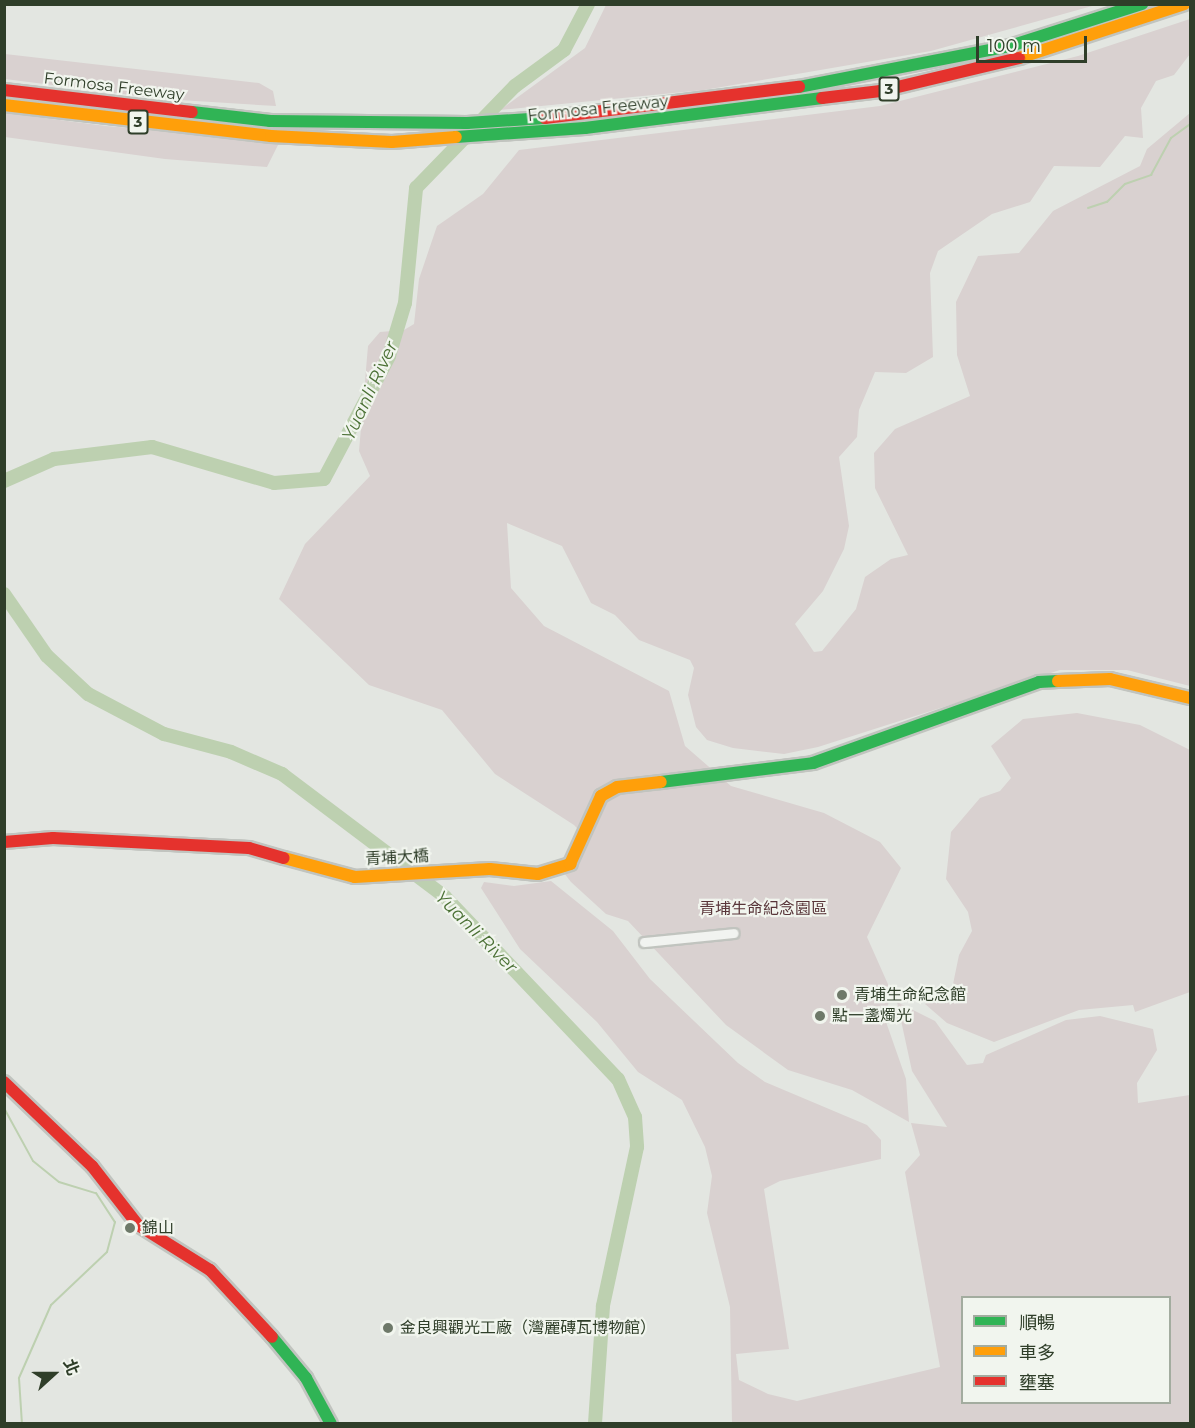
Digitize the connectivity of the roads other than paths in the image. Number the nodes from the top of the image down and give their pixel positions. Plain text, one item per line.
1 (1142, 4) edge
2 (1184, 4) edge
3 (4, 90) edge
4 (4, 105) edge
5 (1191, 698) edge
6 (4, 842) edge
7 (734, 933) dead end
8 (644, 942) dead end
9 (4, 1082) edge
10 (331, 1424) edge

1 - 3 main road, Formosa Freeway / 3
2 - 4 main road, Formosa Freeway / 3
5 - 6 main road, 青埔大橋
7 - 8 street
9 - 10 main road

